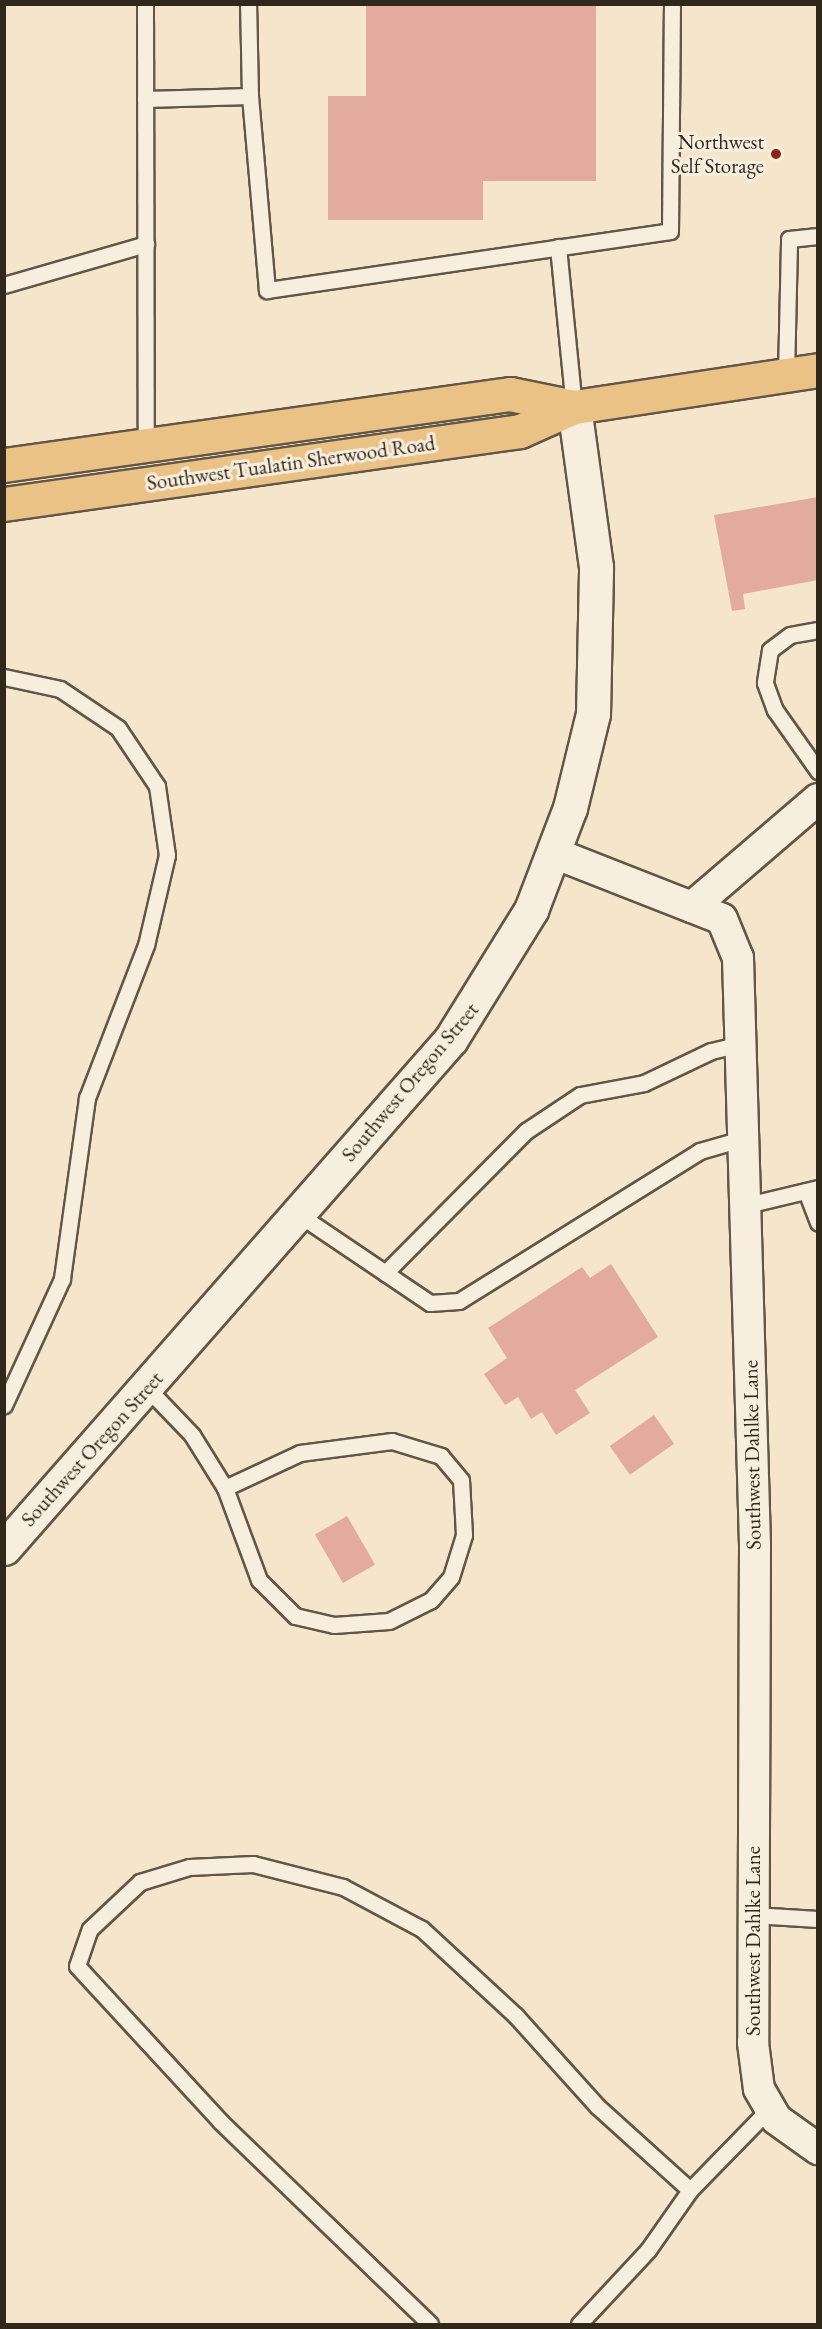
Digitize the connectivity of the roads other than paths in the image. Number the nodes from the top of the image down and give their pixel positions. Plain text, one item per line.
1 (145, 4) edge
2 (248, 4) edge
3 (672, 4) edge
4 (249, 96) junction
5 (145, 99) junction
6 (818, 236) edge
7 (146, 244) junction
8 (558, 247) junction
9 (4, 285) edge
10 (802, 373) edge
11 (574, 407) junction
12 (146, 445) junction
13 (4, 465) edge
14 (4, 504) edge
15 (818, 630) edge
16 (4, 677) edge
17 (818, 771) edge
18 (818, 799) edge
19 (554, 853) junction
20 (692, 908) junction
21 (742, 1044) junction
22 (745, 1138) junction
23 (812, 1190) edge
24 (747, 1205) junction
25 (298, 1214) junction
26 (818, 1222) edge
27 (385, 1273) junction
28 (147, 1388) junction
29 (4, 1405) edge
30 (225, 1488) junction
31 (4, 1548) edge
32 (753, 1915) junction
33 (818, 1919) edge
34 (770, 2108) junction
35 (818, 2149) edge
36 (690, 2190) junction
37 (430, 2325) edge
38 (579, 2325) edge

1 - 5 lane
2 - 4 lane
3 - 8 lane
4 - 5 lane
4 - 8 lane
5 - 7 lane
6 - 10 lane
7 - 9 lane
7 - 12 lane
8 - 11 lane
10 - 11 highway, Southwest Tualatin Sherwood Road
11 - 12 highway, Southwest Tualatin Sherwood Road
11 - 14 highway, Southwest Tualatin Sherwood Road
11 - 19 main road, Southwest Oregon Street
12 - 13 highway, Southwest Tualatin Sherwood Road
15 - 17 lane
16 - 29 lane
18 - 20 street
19 - 20 street, Southwest Dahlke Lane
19 - 25 main road, Southwest Oregon Street
20 - 21 street, Southwest Dahlke Lane
21 - 22 street, Southwest Dahlke Lane
21 - 27 lane
22 - 24 street, Southwest Dahlke Lane
22 - 27 lane
23 - 24 lane
23 - 26 lane
24 - 32 street, Southwest Dahlke Lane
25 - 27 lane
25 - 28 main road, Southwest Oregon Street
28 - 30 lane
28 - 31 main road, Southwest Oregon Street
30 - 30 lane
32 - 33 lane
32 - 34 street, Southwest Dahlke Lane
34 - 35 street, Southwest Dahlke Lane
34 - 36 lane
36 - 37 lane
36 - 38 lane

